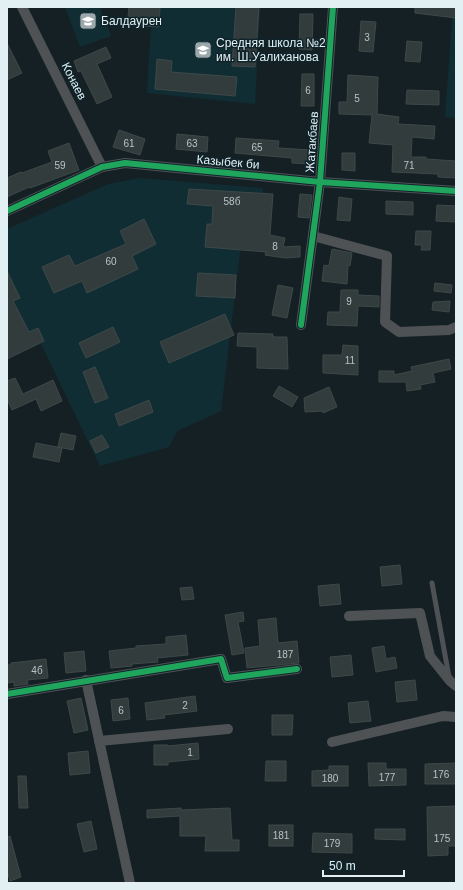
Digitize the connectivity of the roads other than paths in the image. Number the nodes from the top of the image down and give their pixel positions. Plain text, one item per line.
1 (22, 7) edge
2 (333, 7) edge
3 (102, 167) junction
4 (320, 182) junction
5 (456, 191) edge
6 (7, 211) edge
7 (313, 236) junction
8 (301, 325) dead end
9 (456, 327) edge
10 (432, 583) dead end
11 (349, 616) dead end
12 (297, 669) dead end
13 (86, 680) junction
14 (453, 684) edge
15 (7, 694) edge
16 (456, 717) edge
17 (228, 729) dead end
18 (99, 741) junction
19 (332, 742) dead end
20 (130, 883) edge

1 - 3 street, Конаев
2 - 4 street, Жатакбаев
3 - 4 street, Казыбек би
3 - 6 street, Казыбек би
4 - 5 street, Казыбек би
4 - 7 street, Жатакбаев
7 - 8 street, Жатакбаев
7 - 9 street
10 - 14 lane
11 - 14 street
12 - 13 street
13 - 15 street
13 - 18 street
16 - 19 street
17 - 18 street
18 - 20 street

